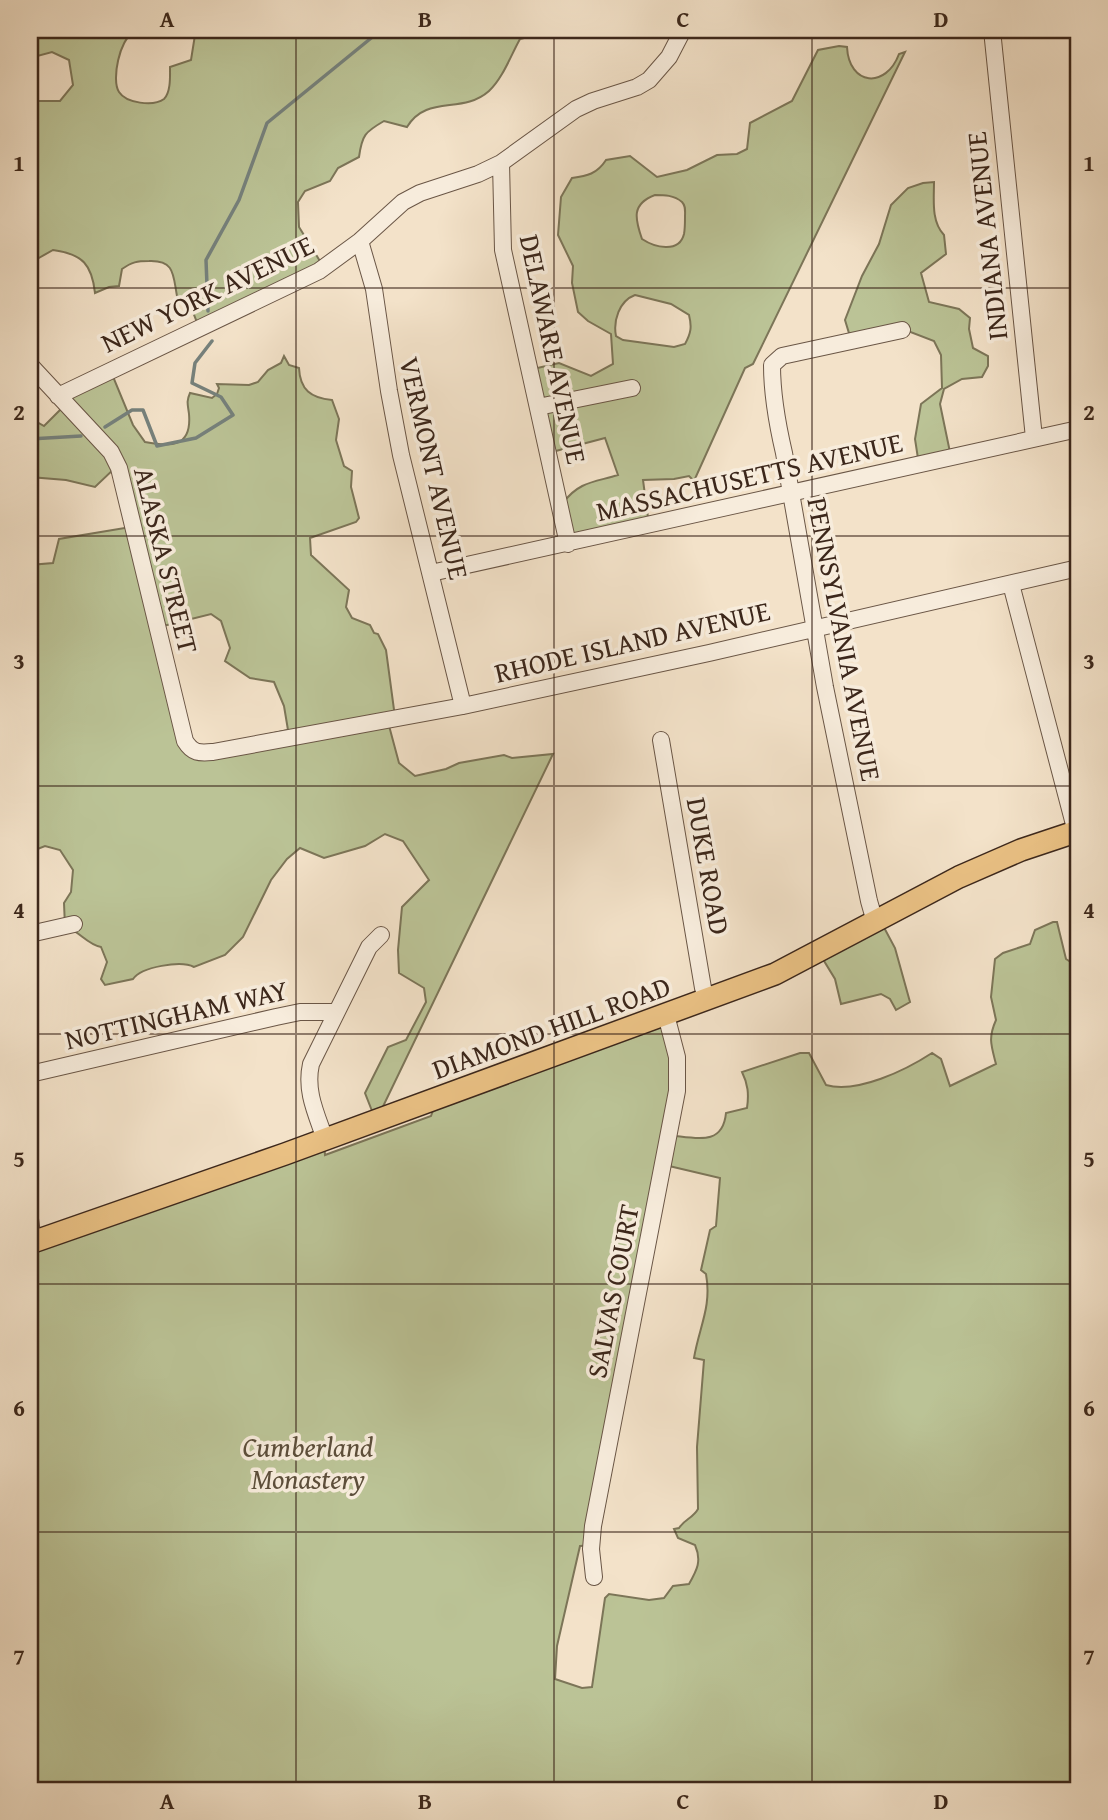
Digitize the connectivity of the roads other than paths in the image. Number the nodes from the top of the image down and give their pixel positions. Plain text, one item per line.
1 (683, 30) edge
2 (992, 30) edge
3 (501, 163) junction
4 (360, 241) junction
5 (902, 330) dead end
6 (30, 365) edge
7 (632, 388) dead end
8 (58, 396) junction
9 (538, 407) junction
10 (1078, 429) edge
11 (1034, 438) junction
12 (791, 493) junction
13 (568, 544) junction
14 (1078, 568) edge
15 (431, 573) junction
16 (1011, 584) junction
17 (815, 627) junction
18 (463, 706) junction
19 (662, 740) dead end
20 (196, 752) joint
21 (1077, 832) edge
22 (875, 922) junction
23 (75, 924) dead end
24 (30, 934) edge
25 (381, 935) dead end
26 (709, 999) junction
27 (335, 1012) junction
28 (666, 1015) junction
29 (30, 1074) edge
30 (325, 1139) junction
31 (30, 1219) edge
32 (31, 1242) edge
33 (594, 1577) dead end

1 - 3 street, NEW YORK AVENUE
2 - 11 street, INDIANA AVENUE
3 - 4 street, NEW YORK AVENUE
3 - 9 street, DELAWARE AVENUE
4 - 8 street, NEW YORK AVENUE
4 - 15 street, VERMONT AVENUE
5 - 12 street, PENNSYLVANIA AVENUE
6 - 8 street, ALASKA STREET
7 - 9 street
8 - 20 street, ALASKA STREET
9 - 13 street, DELAWARE AVENUE
10 - 11 street, MASSACHUSETTS AVENUE
11 - 12 street, MASSACHUSETTS AVENUE
12 - 13 street, MASSACHUSETTS AVENUE
12 - 17 street, PENNSYLVANIA AVENUE
13 - 15 street, MASSACHUSETTS AVENUE
14 - 16 street, RHODE ISLAND AVENUE
15 - 18 street, VERMONT AVENUE
16 - 17 street, RHODE ISLAND AVENUE
16 - 21 street
17 - 18 street, RHODE ISLAND AVENUE
17 - 22 street, PENNSYLVANIA AVENUE
18 - 20 street, RHODE ISLAND AVENUE
19 - 26 street, DUKE ROAD
21 - 22 main road, DIAMOND HILL ROAD
22 - 26 main road, DIAMOND HILL ROAD
23 - 24 street
25 - 27 street
26 - 28 main road, DIAMOND HILL ROAD
27 - 29 street, NOTTINGHAM WAY
27 - 30 street
28 - 30 main road, DIAMOND HILL ROAD
28 - 33 street, SALVAS COURT
30 - 32 main road, DIAMOND HILL ROAD
31 - 32 street

